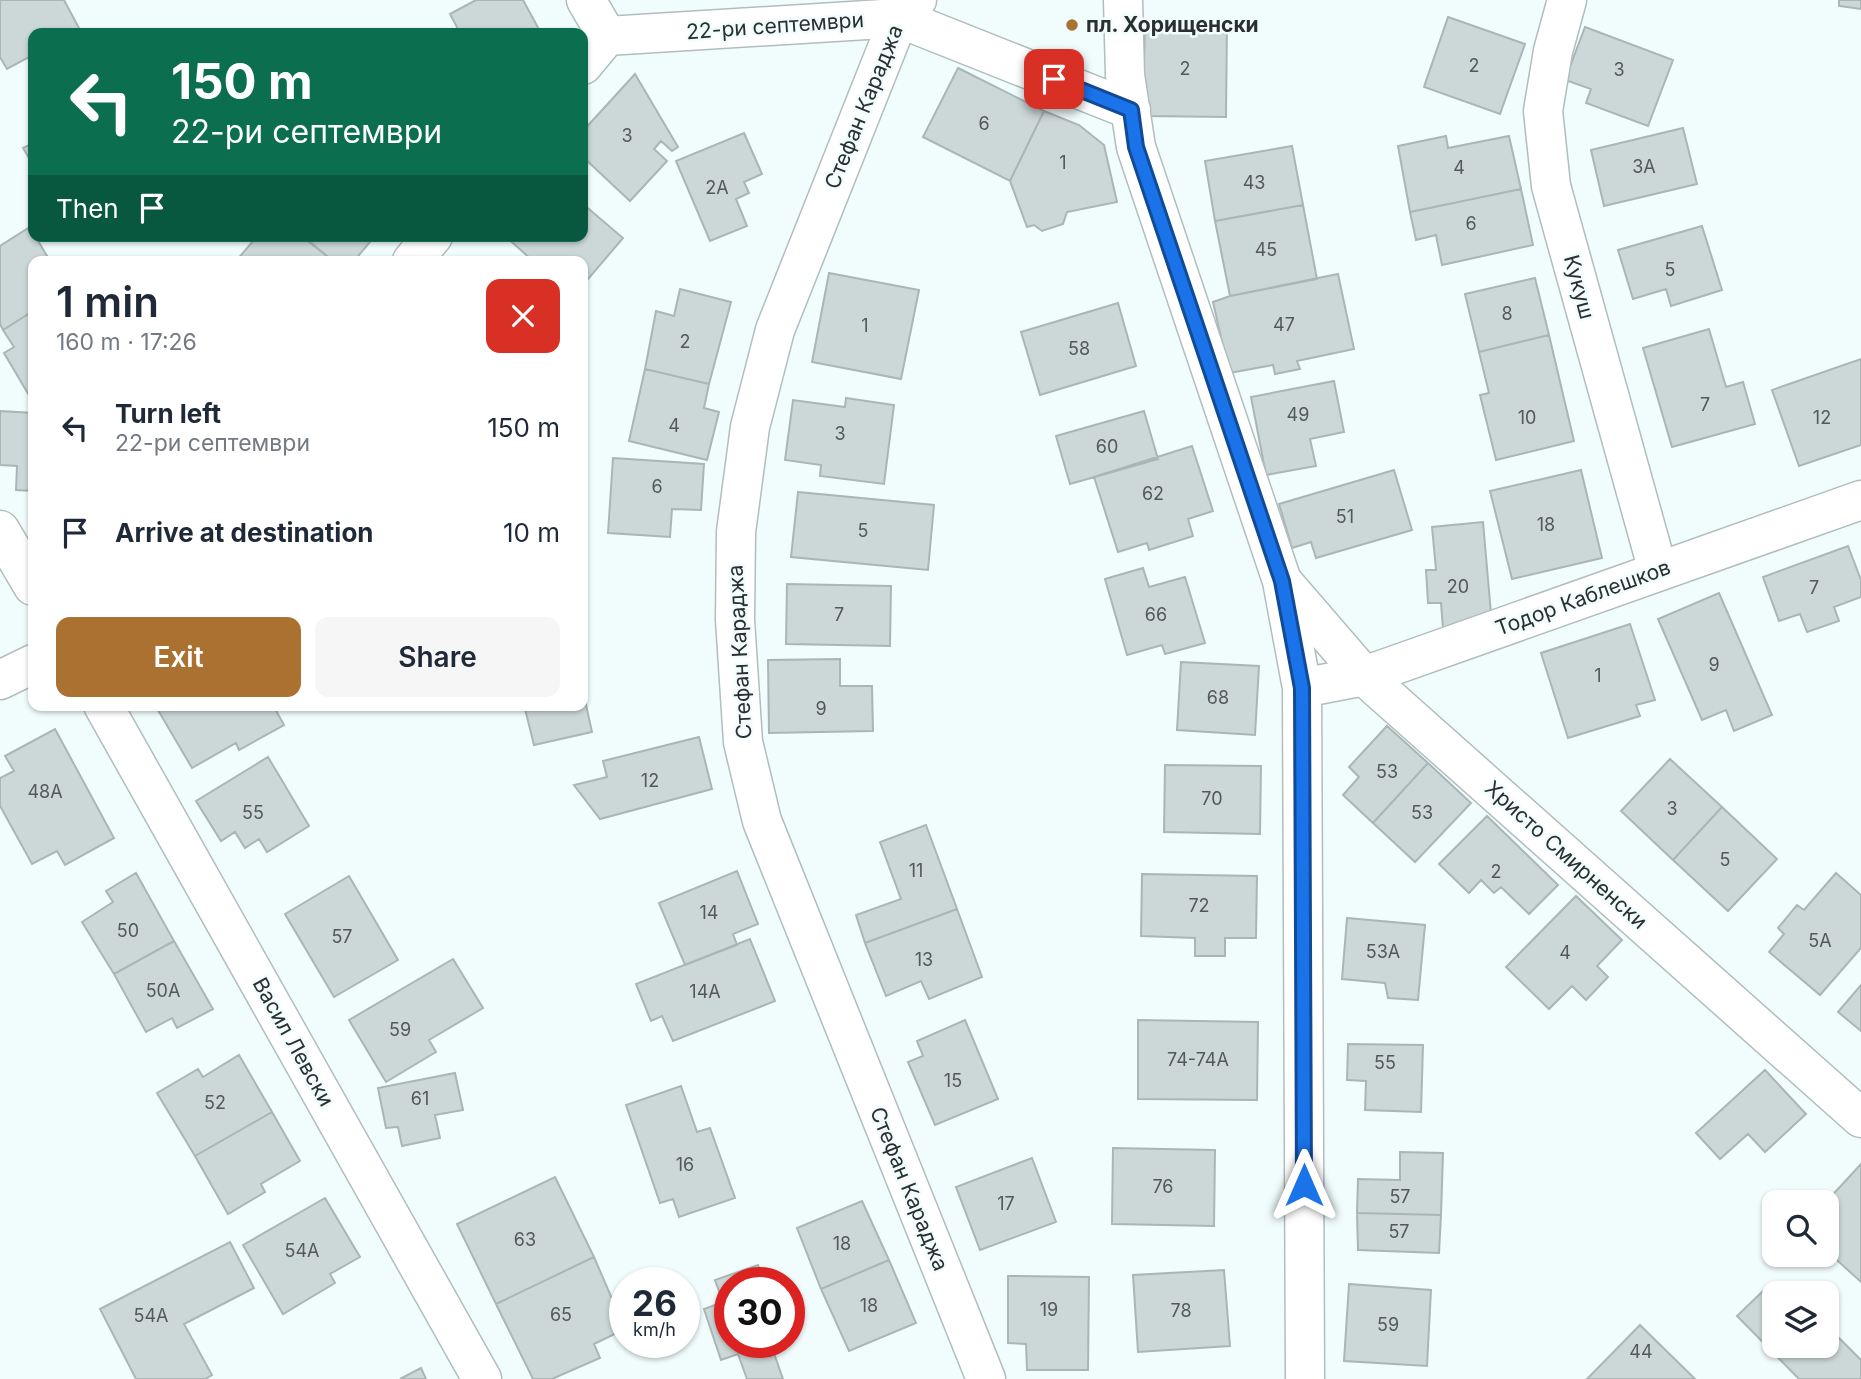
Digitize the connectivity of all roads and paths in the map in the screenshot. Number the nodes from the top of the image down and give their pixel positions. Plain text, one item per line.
1 (586, 0) edge
2 (1124, 0) edge
3 (1567, 0) edge
4 (908, 9) edge
5 (607, 36) junction
6 (588, 59) edge
7 (1131, 110) junction
8 (428, 242) edge
9 (416, 256) edge
10 (1861, 500) edge
11 (0, 530) edge
12 (1658, 571) junction
13 (28, 578) edge
14 (1282, 581) junction
15 (28, 666) edge
16 (1364, 676) junction
17 (0, 680) edge
18 (1302, 688) junction
19 (106, 711) edge
20 (1861, 1118) edge
21 (482, 1379) edge
22 (986, 1379) edge
23 (1305, 1379) edge

1 - 5 street
2 - 7 street
3 - 12 street, Кукуш
4 - 5 street, 22-ри септември
4 - 7 street, 22-ри септември
4 - 22 street, Стефан Караджа
5 - 6 street
7 - 14 street
8 - 9 street
10 - 12 street, Тодор Каблешков
11 - 13 street
12 - 16 street, Тодор Каблешков
14 - 16 street, Христо Смирненски
14 - 18 street
15 - 17 street
16 - 18 street, Тодор Каблешков
16 - 20 street, Христо Смирненски
18 - 23 street
19 - 21 street, Васил Левски

